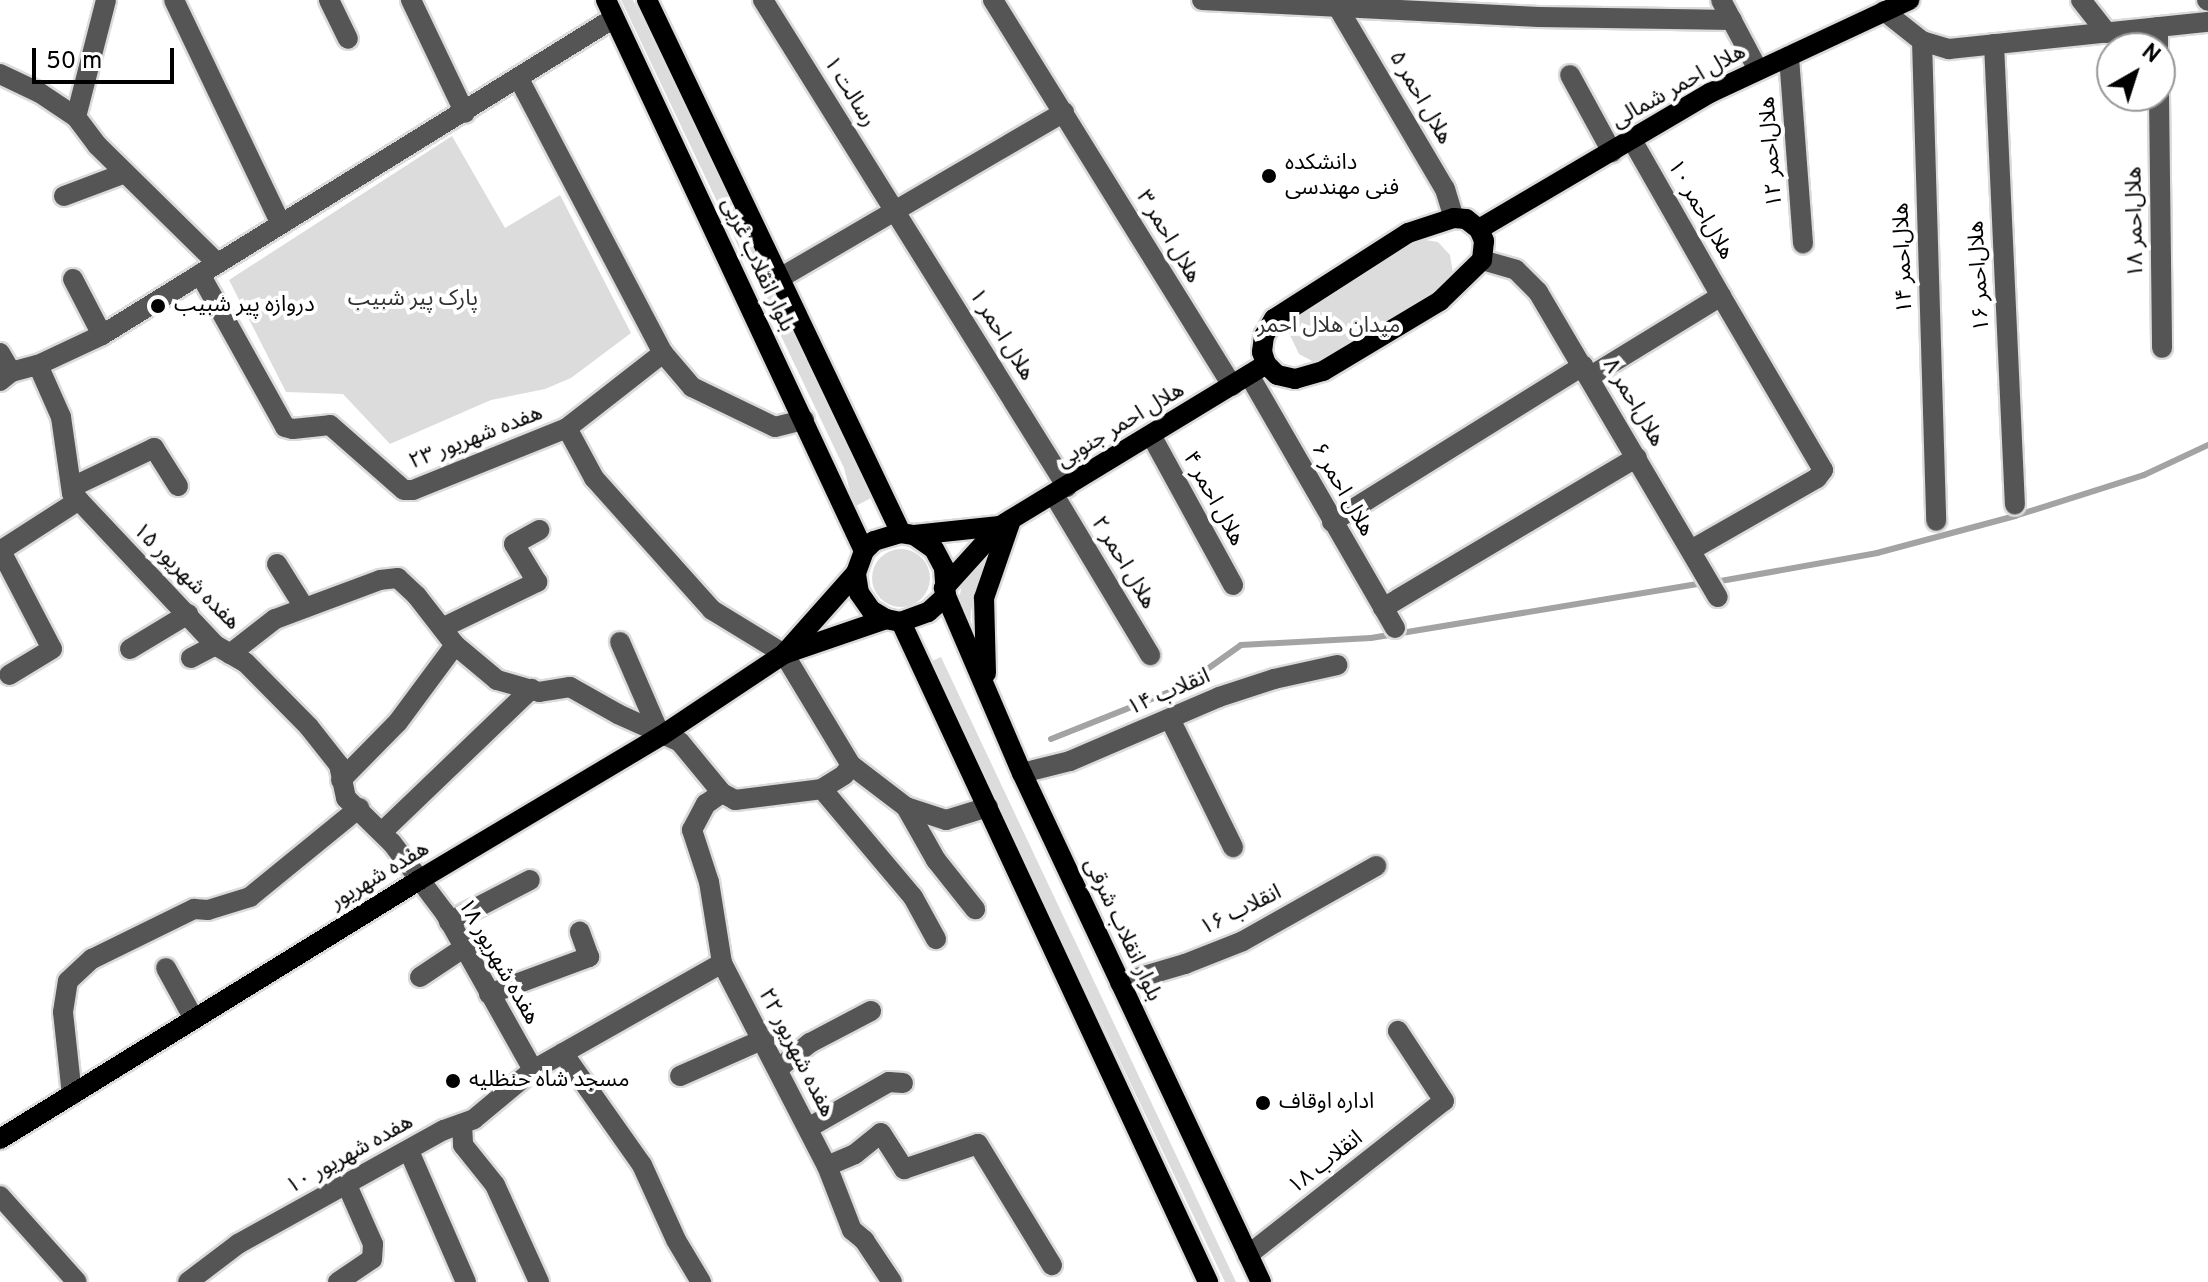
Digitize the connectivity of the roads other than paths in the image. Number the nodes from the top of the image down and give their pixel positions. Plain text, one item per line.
1 (106, 0) edge
2 (174, 0) edge
3 (329, 0) edge
4 (411, 0) edge
5 (647, 0) edge
6 (763, 0) edge
7 (993, 0) edge
8 (1721, 0) edge
9 (1907, 0) edge
10 (2081, 0) edge
11 (1212, 1) edge
12 (1367, 4) edge
13 (1337, 6) junction
14 (1463, 6) edge
15 (1536, 8) edge
16 (610, 9) edge
17 (1884, 11) junction
18 (1732, 20) junction
19 (2208, 22) edge
20 (2158, 27) junction
21 (2106, 32) edge
22 (2116, 32) edge
23 (2158, 32) edge
24 (2096, 34) edge
25 (348, 39) dead end
26 (1922, 41) junction
27 (1994, 44) junction
28 (1789, 57) junction
29 (1758, 70) junction
30 (0, 74) edge
31 (1570, 75) dead end
32 (519, 79) junction
33 (1064, 112) junction
34 (2159, 112) edge
35 (465, 113) junction
36 (76, 117) junction
37 (1632, 140) junction
38 (1612, 152) junction
39 (125, 173) junction
40 (64, 196) dead end
41 (894, 210) junction
42 (1454, 218) junction
43 (281, 224) junction
44 (1479, 229) junction
45 (1803, 243) dead end
46 (1482, 260) junction
47 (209, 268) junction
48 (780, 278) junction
49 (73, 279) dead end
50 (1721, 296) junction
51 (102, 335) junction
52 (2162, 348) dead end
53 (0, 353) edge
54 (663, 353) junction
55 (17, 372) edge
56 (1586, 372) junction
57 (1249, 375) junction
58 (804, 420) junction
59 (567, 428) junction
60 (1151, 435) junction
61 (1637, 457) junction
62 (178, 486) dead end
63 (1061, 491) junction
64 (75, 494) junction
65 (2015, 505) dead end
66 (1936, 521) dead end
67 (1332, 522) junction
68 (1006, 523) junction
69 (539, 530) dead end
70 (907, 534) junction
71 (1691, 550) junction
72 (0, 551) edge
73 (864, 551) junction
74 (277, 564) dead end
75 (856, 573) junction
76 (1233, 585) dead end
77 (945, 592) junction
78 (1718, 597) dead end
79 (304, 607) junction
80 (1383, 608) junction
81 (188, 614) junction
82 (893, 621) junction
83 (442, 628) junction
84 (1395, 628) dead end
85 (620, 642) dead end
86 (455, 645) junction
87 (130, 649) dead end
88 (222, 649) junction
89 (784, 654) junction
90 (1150, 655) dead end
91 (191, 658) dead end
92 (1337, 665) dead end
93 (9, 675) dead end
94 (986, 685) junction
95 (531, 689) junction
96 (1170, 719) junction
97 (661, 736) junction
98 (851, 765) junction
99 (1022, 773) junction
100 (341, 780) junction
101 (822, 789) junction
102 (722, 793) junction
103 (906, 807) junction
104 (988, 807) junction
105 (359, 808) junction
106 (382, 832) junction
107 (1233, 847) dead end
108 (1376, 866) dead end
109 (419, 880) junction
110 (530, 880) dead end
111 (975, 909) dead end
112 (449, 922) junction
113 (580, 932) dead end
114 (936, 939) dead end
115 (462, 949) junction
116 (722, 963) junction
117 (166, 968) dead end
118 (420, 977) dead end
119 (1120, 983) junction
120 (489, 994) junction
121 (871, 1011) dead end
122 (194, 1019) junction
123 (1398, 1031) dead end
124 (764, 1039) junction
125 (563, 1053) junction
126 (779, 1068) junction
127 (533, 1070) junction
128 (680, 1076) dead end
129 (903, 1083) dead end
130 (72, 1095) junction
131 (462, 1124) junction
132 (808, 1128) junction
133 (0, 1139) edge
134 (409, 1151) junction
135 (827, 1166) junction
136 (347, 1185) junction
137 (0, 1196) edge
138 (1052, 1265) dead end
139 (1253, 1272) edge
140 (77, 1282) edge
141 (188, 1282) edge
142 (338, 1282) edge
143 (466, 1282) edge
144 (539, 1282) edge
145 (701, 1282) edge
146 (892, 1282) edge
147 (1208, 1282) edge

1 - 36 street
2 - 43 street
3 - 25 street
4 - 35 street
5 - 48 main road, بلوار انقلاب غربی
6 - 41 street, رسالت ۱
7 - 33 street, هلال احمر ۳
8 - 18 street
9 - 17 main road, هلال احمر شمالی
10 - 21 street
11 - 13 street
12 - 13 street
12 - 14 street
13 - 42 street, هلال احمر ۵
14 - 15 street
15 - 18 street
16 - 32 street
16 - 58 main road, بلوار انقلاب غربی
17 - 26 street
17 - 28 main road, هلال احمر شمالی
18 - 29 street
19 - 20 street
20 - 22 street
20 - 23 street
24 - 27 street
26 - 27 street
26 - 66 street, هلال‌احمر ۱۴
27 - 65 street, هلال‌احمر ۱۶
28 - 29 main road, هلال احمر شمالی
28 - 45 street, هلال‌احمر ۱۲
29 - 37 main road, هلال احمر شمالی
30 - 36 street, هفده شهریور ۲۳
31 - 38 street
32 - 35 street
32 - 54 street
33 - 41 street
33 - 57 street, هلال احمر ۳
34 - 52 street, هلال‌احمر ۱۸
35 - 43 street
36 - 39 street, هفده شهریور ۲۳
37 - 38 main road, هلال احمر شمالی
37 - 50 street, هلال‌احمر ۱۰
38 - 44 main road, هلال احمر شمالی
39 - 40 street
39 - 47 street, هفده شهریور ۲۳
41 - 48 street
41 - 63 street, هلال احمر ۱
42 - 44 main road
42 - 57 main road
43 - 47 street
44 - 46 main road
46 - 56 street, هلال‌احمر ۸
46 - 57 main road
47 - 51 street
47 - 59 street, هفده شهریور ۲۳
48 - 70 main road, بلوار انقلاب غربی
49 - 51 street
50 - 56 street, هلال‌احمر ۱۰
50 - 71 street
51 - 55 street
53 - 55 street
54 - 58 street
54 - 59 street
55 - 64 street
56 - 61 street, هلال‌احمر ۸
56 - 67 street, هلال‌احمر ۱۰
57 - 60 main road, هلال احمر جنوبی
57 - 67 street, هلال احمر ۶
58 - 73 main road, بلوار انقلاب غربی
59 - 89 street, هفده شهریور ۲۳
60 - 63 main road, هلال احمر جنوبی
60 - 76 street, هلال احمر ۴
61 - 71 street, هلال‌احمر ۸
61 - 80 street
62 - 64 street
63 - 68 main road, هلال احمر جنوبی
63 - 90 street, هلال احمر ۲
64 - 72 street
64 - 81 street, هفده شهریور ۱۵
67 - 80 street, هلال احمر ۶
68 - 70 main road, هلال احمر جنوبی
68 - 77 main road, هلال احمر جنوبی
68 - 94 main road
69 - 83 street
70 - 73 main road
70 - 77 main road
71 - 78 street, هلال‌احمر ۸
72 - 93 street
73 - 75 main road
74 - 79 street
75 - 82 main road
75 - 89 main road, هفده شهریور
77 - 82 main road
77 - 94 main road, بلوار انقلاب شرقی
79 - 83 street
79 - 88 street
80 - 84 street, هلال احمر ۶
81 - 87 street
81 - 88 street, هفده شهریور ۱۵
82 - 89 main road, هفده شهریور
82 - 104 main road
83 - 86 street
85 - 97 street
86 - 95 street
86 - 100 street
88 - 91 street
88 - 100 street, هفده شهریور ۱۵
89 - 97 main road, هفده شهریور
89 - 98 street
92 - 96 street, انقلاب ۱۴
94 - 99 main road, بلوار انقلاب شرقی
95 - 97 street
95 - 106 street
96 - 99 street, انقلاب ۱۴
96 - 107 street
97 - 102 street
97 - 109 main road, هفده شهریور
98 - 101 street
98 - 103 street
99 - 119 main road, بلوار انقلاب شرقی
100 - 105 street, هفده شهریور ۱۵
101 - 102 street
101 - 114 street
102 - 116 street, هفده شهریور ۲۲
103 - 104 street
103 - 111 street
104 - 147 main road
105 - 106 street, هفده شهریور ۱۵
105 - 130 street
106 - 109 street, هفده شهریور ۱۵
108 - 119 street, انقلاب ۱۶
109 - 112 street, هفده شهریور ۱۸
109 - 122 main road, هفده شهریور
110 - 112 street
112 - 115 street, هفده شهریور ۱۸
113 - 120 street
115 - 118 street
115 - 120 street, هفده شهریور ۱۸
116 - 124 street, هفده شهریور ۲۲
116 - 125 street
117 - 122 street
119 - 139 main road, بلوار انقلاب شرقی
120 - 127 street, هفده شهریور ۱۸
121 - 126 street
122 - 130 main road, هفده شهریور
123 - 139 street, انقلاب ۱۸
124 - 126 street, هفده شهریور ۲۲
124 - 128 street
125 - 127 street
125 - 145 street
126 - 132 street, هفده شهریور ۲۲
127 - 131 street, هفده شهریور ۱۰
129 - 132 street
130 - 133 main road, هفده شهریور
131 - 134 street, هفده شهریور ۱۰
131 - 144 street
132 - 135 street, هفده شهریور ۲۲
134 - 136 street, هفده شهریور ۱۰
134 - 143 street
135 - 138 street
135 - 146 street, هفده شهریور ۲۲
136 - 141 street, هفده شهریور ۱۰
136 - 142 street
137 - 140 street

